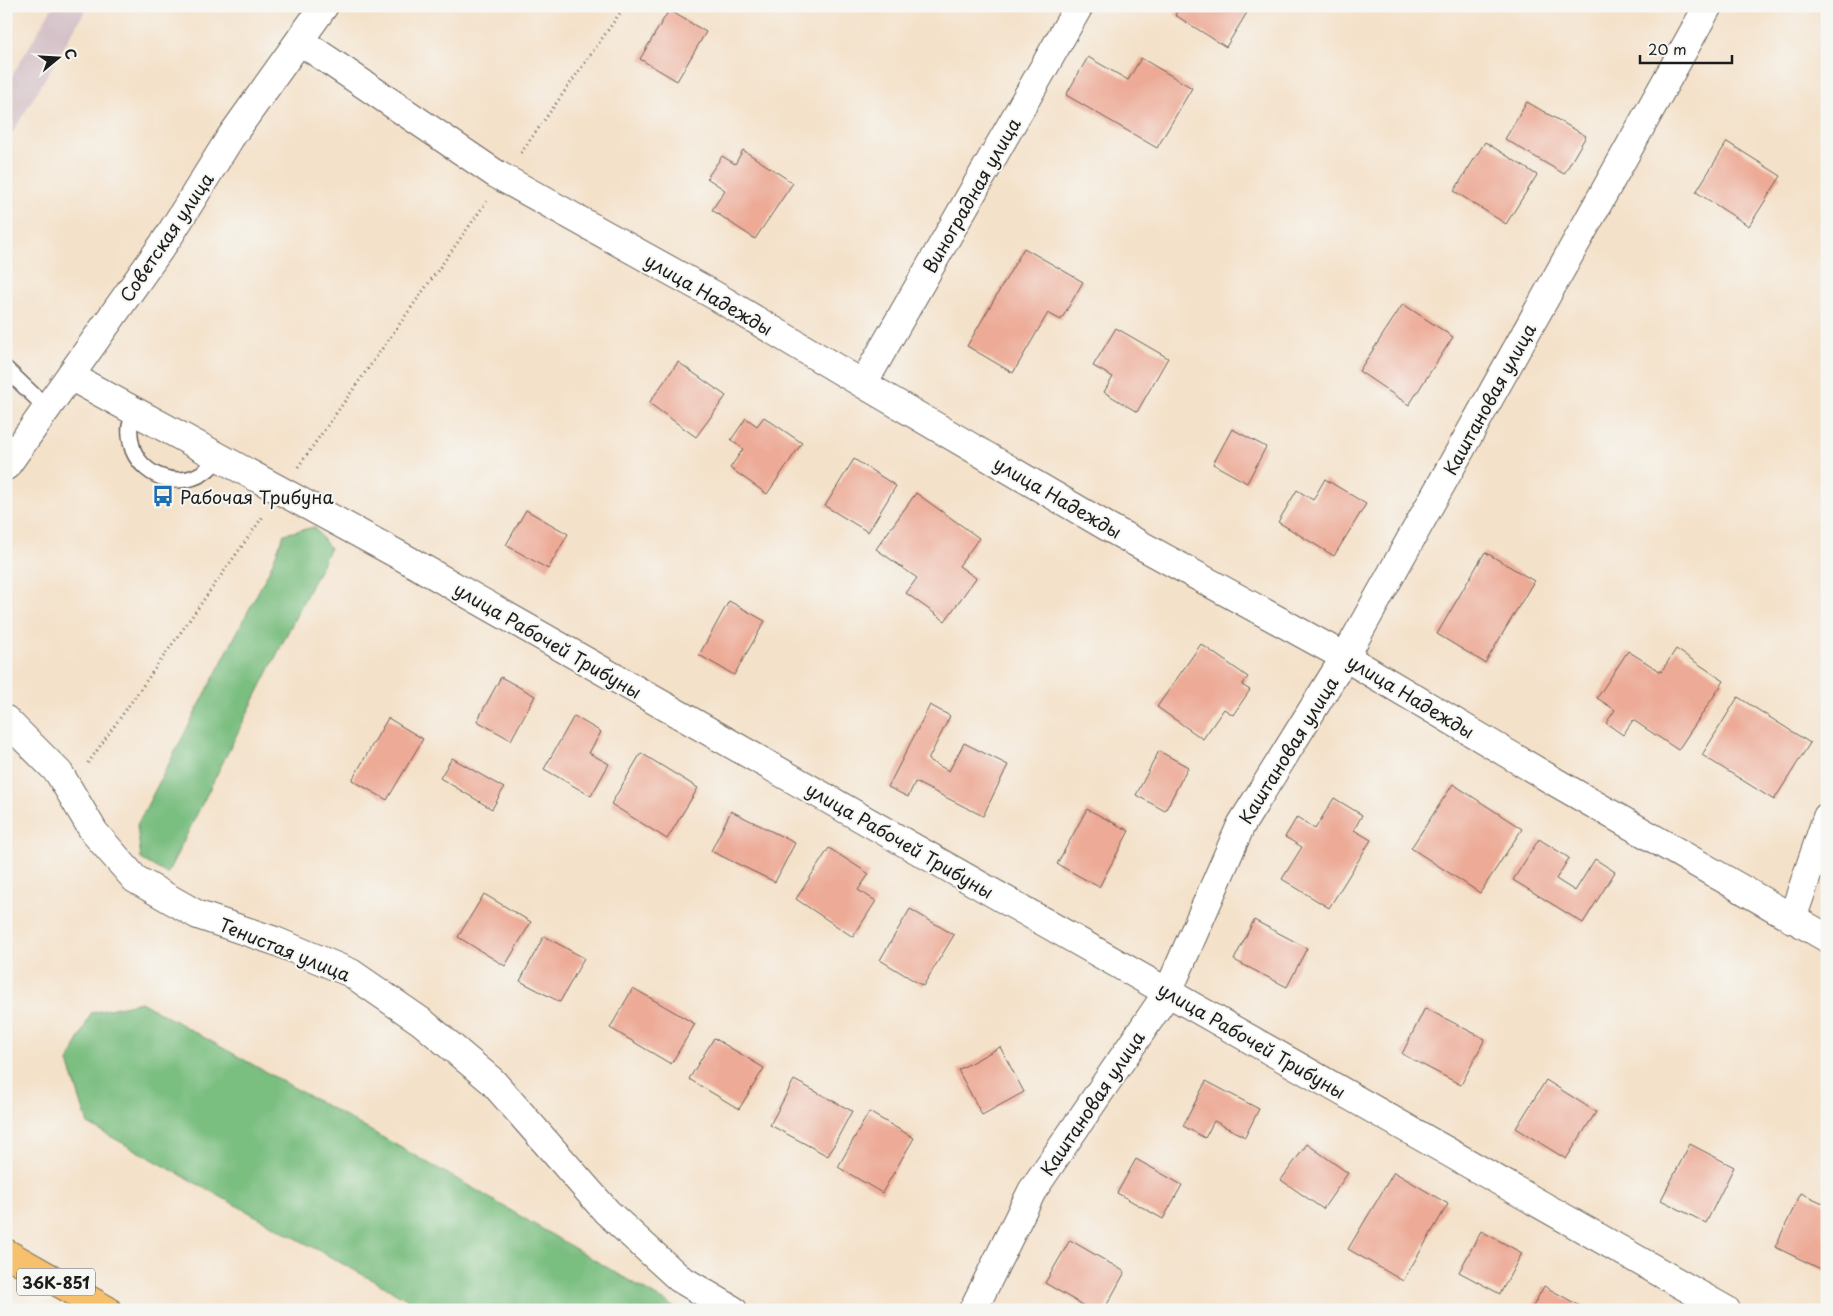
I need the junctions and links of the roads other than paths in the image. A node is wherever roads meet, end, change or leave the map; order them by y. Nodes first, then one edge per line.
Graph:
1 (324, 6) edge
2 (1079, 6) edge
3 (1708, 6) edge
4 (300, 41) junction
5 (6, 369) edge
6 (70, 376) junction
7 (863, 384) junction
8 (47, 408) junction
9 (135, 412) junction
10 (218, 457) junction
11 (6, 466) edge
12 (1345, 657) junction
13 (6, 720) edge
14 (1827, 817) edge
15 (1792, 919) junction
16 (1827, 938) edge
17 (1168, 992) junction
18 (6, 1253) edge
19 (107, 1310) edge
20 (733, 1310) edge
21 (973, 1310) edge
22 (1726, 1310) edge

1 - 4 street, Советская улица
2 - 7 street, Виноградная улица
3 - 12 street, Каштановая улица
4 - 6 street, Советская улица
4 - 7 street, улица Надежды
5 - 8 lane
6 - 8 street, Советская улица
6 - 9 street, улица Рабочей Трибуны
7 - 12 street, улица Надежды
8 - 11 street, Советская улица
9 - 10 street, улица Рабочей Трибуны
9 - 10 lane
10 - 17 street, улица Рабочей Трибуны
12 - 15 street, улица Надежды
12 - 17 street, Каштановая улица
13 - 20 street, Тенистая улица
14 - 15 street
15 - 16 street, улица Надежды
17 - 21 street, Каштановая улица
17 - 22 street, улица Рабочей Трибуны
18 - 19 main road, 36К-851

